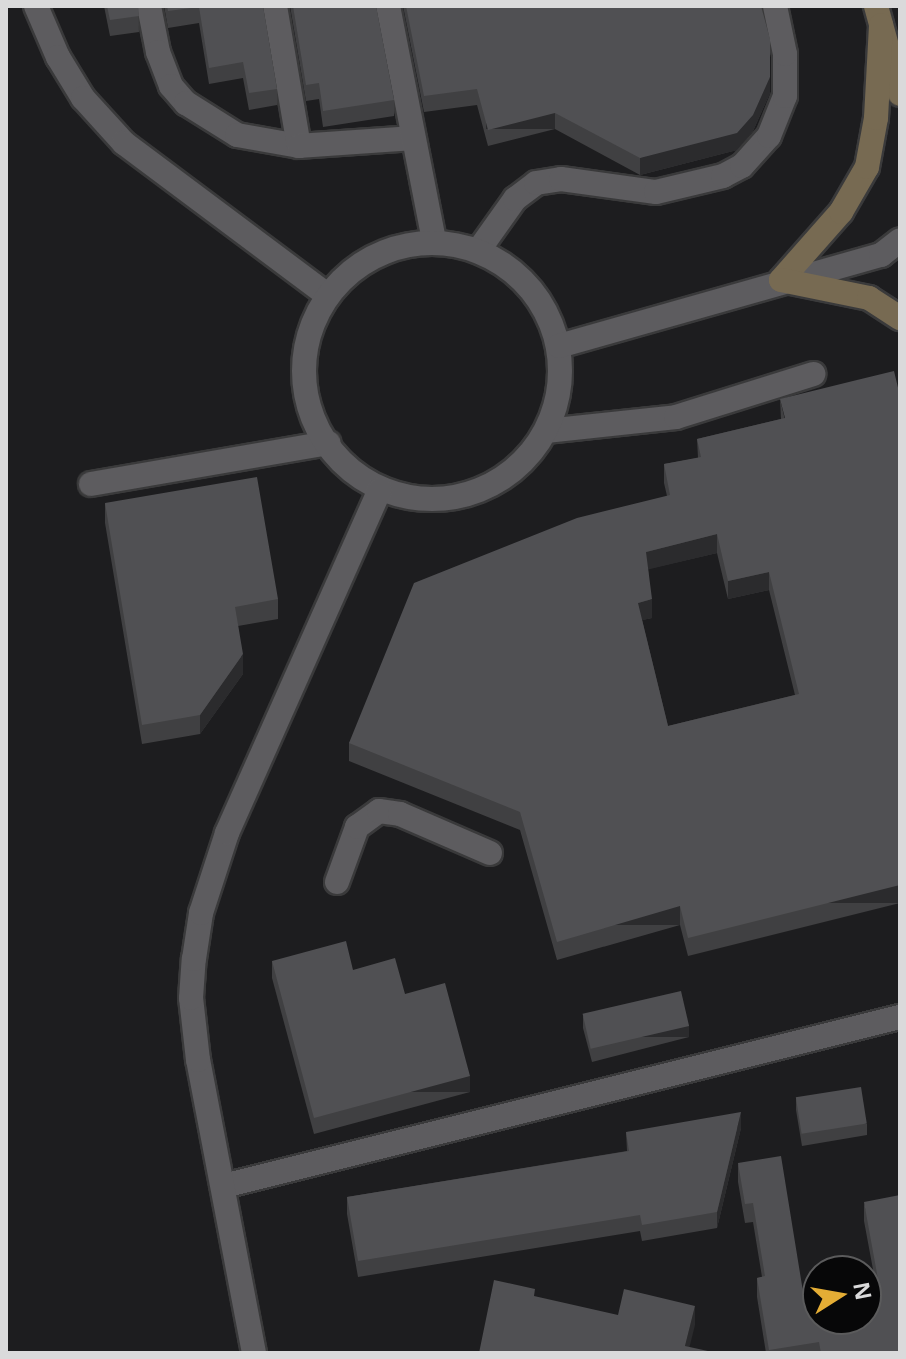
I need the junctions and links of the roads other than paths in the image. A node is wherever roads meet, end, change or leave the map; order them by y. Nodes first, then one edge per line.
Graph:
1 (36, 6) edge
2 (149, 6) edge
3 (275, 6) edge
4 (388, 6) edge
5 (775, 6) edge
6 (878, 16) edge
7 (900, 94) edge
8 (413, 138) junction
9 (299, 146) junction
10 (434, 241) junction
11 (478, 251) junction
12 (894, 251) edge
13 (781, 280) junction
14 (327, 295) junction
15 (900, 318) edge
16 (559, 346) junction
17 (813, 374) dead end
18 (546, 431) junction
19 (328, 443) junction
20 (91, 484) dead end
21 (380, 489) junction
22 (490, 853) dead end
23 (337, 882) dead end
24 (900, 1017) edge
25 (224, 1186) junction
26 (254, 1353) edge

1 - 14 street
2 - 9 street
3 - 9 street
4 - 8 street
5 - 11 street
6 - 7 main road
6 - 13 main road
8 - 9 street
8 - 10 street
10 - 11 street
10 - 14 street
11 - 16 street
12 - 13 street
13 - 15 main road
13 - 16 street
14 - 19 street
16 - 18 street
17 - 18 street
18 - 21 street
19 - 20 street
19 - 21 street
21 - 25 street
22 - 23 street
24 - 25 street
25 - 26 street

